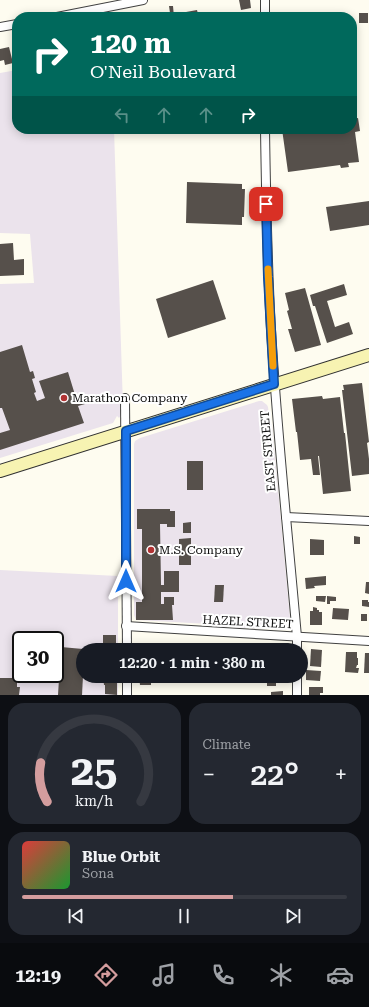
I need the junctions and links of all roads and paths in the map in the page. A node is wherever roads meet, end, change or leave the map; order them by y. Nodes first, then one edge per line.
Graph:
1 (143, 0) edge
2 (265, 0) edge
3 (82, 12) edge
4 (265, 12) edge
5 (12, 25) edge
6 (0, 27) edge
7 (266, 134) edge
8 (369, 355) edge
9 (274, 384) junction
10 (125, 398) dead end
11 (126, 431) junction
12 (0, 471) edge
13 (286, 517) junction
14 (369, 522) edge
15 (126, 626) junction
16 (297, 637) junction
17 (369, 641) edge
18 (127, 643) edge
19 (297, 643) edge
20 (127, 683) edge
21 (297, 683) edge
22 (127, 695) edge
23 (297, 695) edge

1 - 3 street
2 - 4 street
5 - 6 street
7 - 9 street, EAST STREET
8 - 9 main road
9 - 11 main road
9 - 13 street, EAST STREET
10 - 11 street
11 - 12 main road
11 - 15 street
13 - 14 street
13 - 16 street, EAST STREET
15 - 16 street, HAZEL STREET
15 - 18 street
16 - 17 street, HAZEL STREET
16 - 19 street, EAST STREET
20 - 22 street
21 - 23 street

